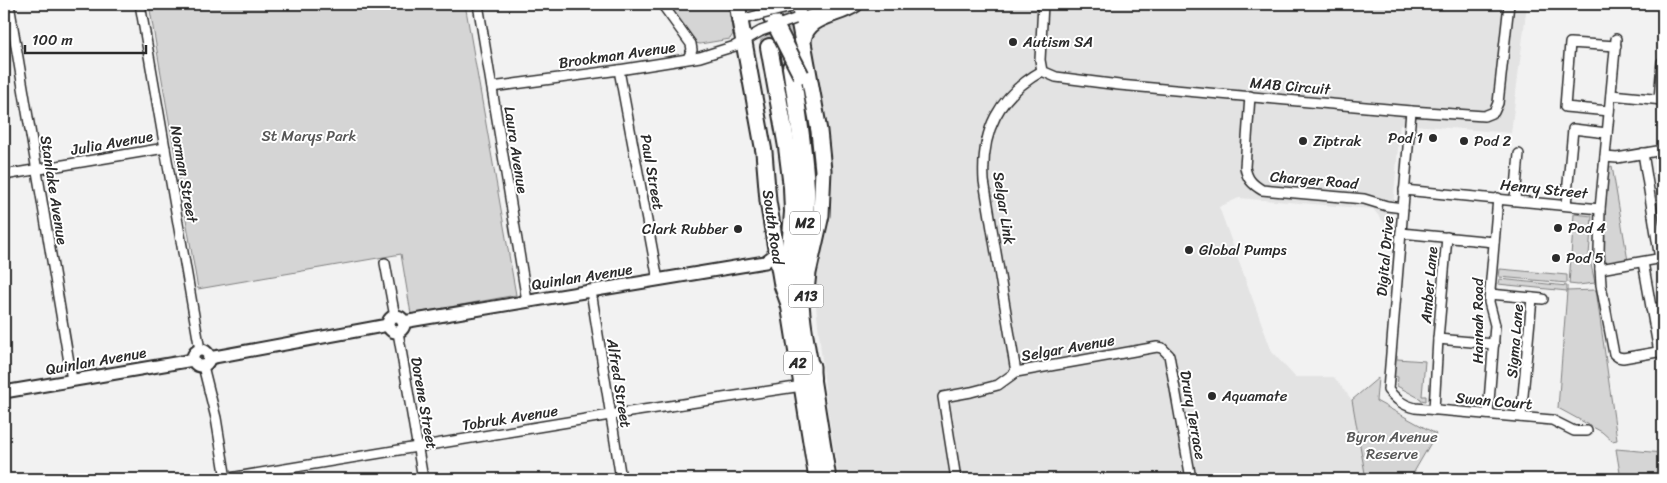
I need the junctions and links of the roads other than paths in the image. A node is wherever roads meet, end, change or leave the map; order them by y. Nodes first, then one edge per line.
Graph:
1 (9, 4) edge
2 (140, 4) edge
3 (478, 4) edge
4 (662, 4) edge
5 (736, 4) edge
6 (850, 4) edge
7 (855, 4) edge
8 (1043, 4) edge
9 (1509, 4) edge
10 (797, 10) edge
11 (767, 14) edge
12 (740, 20) junction
13 (744, 40) junction
14 (803, 40) junction
15 (769, 46) tunnel mouth
16 (688, 58) junction
17 (1662, 62) edge
18 (619, 70) junction
19 (796, 71) junction
20 (1042, 71) junction
21 (492, 87) junction
22 (1611, 95) junction
23 (1250, 96) junction
24 (1661, 100) edge
25 (1411, 111) junction
26 (1609, 111) junction
27 (817, 120) junction
28 (1607, 133) junction
29 (165, 148) junction
30 (1663, 150) edge
31 (1643, 153) junction
32 (1519, 154) dead end
33 (1605, 157) junction
34 (37, 170) junction
35 (4, 176) edge
36 (1404, 190) junction
37 (1498, 198) junction
38 (1515, 200) junction
39 (1566, 205) junction
40 (1403, 208) junction
41 (1600, 208) junction
42 (1401, 233) junction
43 (1447, 238) junction
44 (1494, 242) junction
45 (776, 250) junction
46 (1662, 259) edge
47 (385, 262) dead end
48 (765, 262) junction
49 (1643, 262) junction
50 (1600, 269) junction
51 (780, 272) junction
52 (658, 280) junction
53 (591, 291) junction
54 (1490, 294) junction
55 (1532, 298) junction
56 (1543, 298) dead end
57 (527, 301) junction
58 (789, 304) junction
59 (1663, 307) edge
60 (1651, 309) junction
61 (396, 324) junction
62 (1438, 339) junction
63 (1494, 344) junction
64 (200, 350) joint
65 (1661, 352) edge
66 (1169, 355) joint
67 (202, 361) junction
68 (1016, 372) junction
69 (72, 380) junction
70 (807, 382) junction
71 (4, 392) edge
72 (1397, 400) joint
73 (1434, 410) junction
74 (1488, 414) junction
75 (610, 415) junction
76 (1521, 417) junction
77 (1587, 431) dead end
78 (417, 447) junction
79 (225, 479) edge
80 (423, 479) edge
81 (621, 479) edge
82 (817, 479) edge
83 (828, 479) edge
84 (956, 479) edge
85 (1191, 479) edge

1 - 34 street, Stanlake Avenue
2 - 29 street, Norman Street
3 - 21 street, Laura Avenue
4 - 16 street
5 - 12 highway, South Road / A13
6 - 10 street
7 - 14 highway
8 - 20 street
9 - 25 street, MAB Circuit
10 - 11 street, bridge
10 - 11 street, bridge
10 - 14 highway, South Road / A13
11 - 12 street
11 - 13 street, Brookman Avenue, bridge
11 - 19 highway, bridge
12 - 13 highway, South Road / A13
13 - 16 street, Brookman Avenue
13 - 45 highway, South Road / A13
14 - 27 highway, South Road / A13
15 - 58 highway, M2
16 - 18 street, Brookman Avenue
17 - 24 street
18 - 21 street, Brookman Avenue
18 - 52 street, Paul Street
19 - 27 highway
19 - 70 highway, M2
20 - 23 street, MAB Circuit
20 - 68 street, Selgar Link
21 - 57 street, Laura Avenue
22 - 24 street
22 - 26 street, Henry Street
22 - 26 street, Henry Street
23 - 25 street, MAB Circuit
23 - 40 street, Charger Road
25 - 36 street, Digital Drive
26 - 28 street, Henry Street
27 - 70 highway, South Road / A13
28 - 33 street, Henry Street
28 - 39 street
29 - 34 street, Julia Avenue
29 - 64 street, Norman Street
30 - 31 street
31 - 33 street
31 - 46 street
32 - 38 street
33 - 41 street, Henry Street
34 - 35 street, Julia Avenue
34 - 69 street, Stanlake Avenue
36 - 37 street, Henry Street
36 - 40 street, Digital Drive
37 - 38 street, Henry Street
37 - 44 street, Hannah Road
38 - 39 street, Henry Street
39 - 41 street, Henry Street
40 - 42 street, Digital Drive
41 - 50 street
42 - 43 street
42 - 72 street, Digital Drive
43 - 44 street
43 - 62 street, Amber Lane
44 - 54 street, Hannah Road
45 - 48 street
45 - 51 highway, South Road / A13
46 - 49 street
47 - 61 street, Dorene Street
48 - 51 street
48 - 52 street, Quinlan Avenue
49 - 50 street
49 - 60 street
50 - 65 street
51 - 58 highway, South Road / A13
52 - 53 street, Quinlan Avenue
53 - 57 street, Quinlan Avenue
53 - 75 street, Alfred Street
54 - 55 street
54 - 63 street, Hannah Road
55 - 56 street
55 - 76 street, Sigma Lane
57 - 61 street, Quinlan Avenue
58 - 70 highway, South Road / A2
59 - 60 street
60 - 65 street
61 - 67 street, Quinlan Avenue
61 - 78 street, Dorene Street
62 - 63 street, Amber Lane
62 - 73 street
63 - 74 street, Hannah Road
64 - 67 street
66 - 68 street, Selgar Avenue
66 - 85 street, Drury Terrace
67 - 69 street, Quinlan Avenue
67 - 79 street
68 - 84 street, Selgar Avenue
69 - 71 street, Quinlan Avenue
70 - 75 street, Tobruk Avenue
70 - 82 highway, South Road / A2
70 - 83 highway, South Road / A2
72 - 73 street, Swan Court
73 - 74 street, Swan Court
74 - 76 street, Swan Court
75 - 78 street, Tobruk Avenue
75 - 81 street, Alfred Street
76 - 77 street, Swan Court
78 - 79 street, Tobruk Avenue
78 - 80 street, Dorene Street

